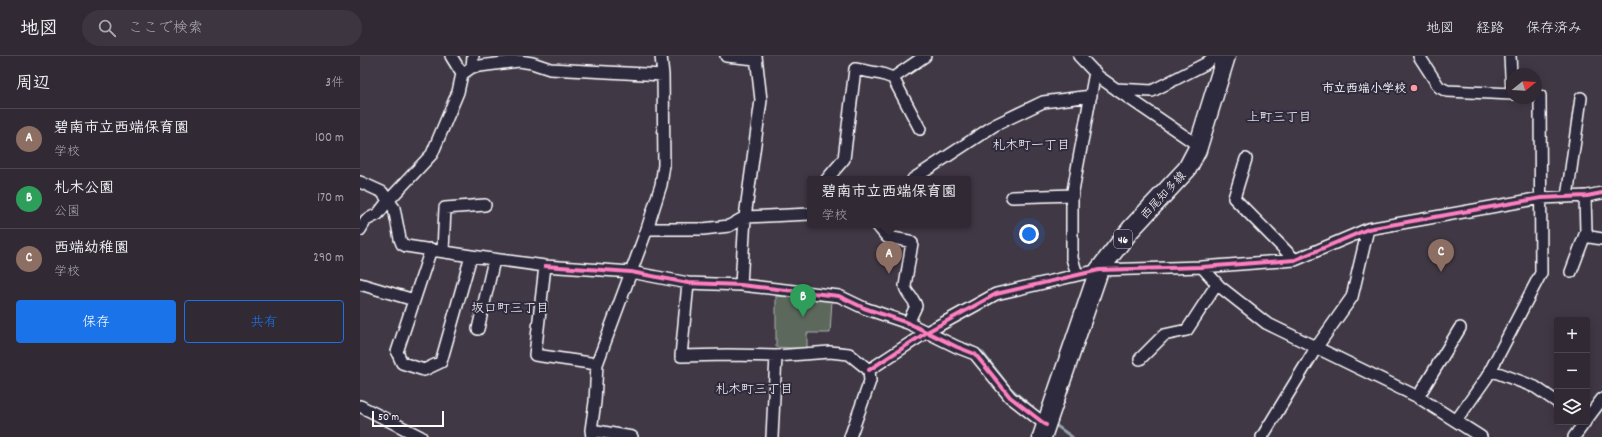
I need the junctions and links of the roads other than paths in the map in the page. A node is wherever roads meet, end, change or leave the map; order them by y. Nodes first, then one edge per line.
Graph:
1 (451, 56) edge
2 (661, 56) edge
3 (726, 56) edge
4 (925, 56) edge
5 (1079, 56) edge
6 (1215, 56) edge
7 (1226, 56) edge
8 (1419, 56) edge
9 (1510, 56) edge
10 (756, 57) edge
11 (473, 61) edge
12 (1511, 68) edge
13 (1095, 72) junction
14 (462, 74) junction
15 (663, 75) junction
16 (893, 78) junction
17 (1116, 89) junction
18 (1506, 94) edge
19 (1091, 96) junction
20 (1581, 98) dead end
21 (1540, 104) edge
22 (920, 129) dead end
23 (1198, 146) junction
24 (1246, 158) dead end
25 (830, 176) edge
26 (918, 176) edge
27 (360, 182) edge
28 (1602, 193) edge
29 (1073, 195) junction
30 (1585, 196) junction
31 (1012, 197) dead end
32 (1567, 197) junction
33 (1541, 198) junction
34 (388, 201) junction
35 (485, 205) dead end
36 (807, 214) edge
37 (745, 217) junction
38 (880, 228) edge
39 (647, 229) junction
40 (1368, 229) junction
41 (360, 230) edge
42 (1586, 232) junction
43 (1602, 239) edge
44 (431, 249) junction
45 (443, 252) junction
46 (471, 256) junction
47 (494, 260) junction
48 (1295, 260) junction
49 (545, 266) junction
50 (1202, 267) junction
51 (1099, 270) junction
52 (631, 272) junction
53 (1571, 272) dead end
54 (1077, 275) junction
55 (688, 283) junction
56 (360, 284) edge
57 (1217, 284) junction
58 (741, 285) junction
59 (414, 300) junction
60 (908, 323) junction
61 (1460, 328) dead end
62 (478, 329) dead end
63 (927, 332) junction
64 (1316, 348) junction
65 (776, 356) junction
66 (1140, 359) dead end
67 (597, 364) junction
68 (869, 370) junction
69 (1490, 370) junction
70 (1418, 397) junction
71 (1602, 399) edge
72 (1554, 400) edge
73 (360, 406) edge
74 (1590, 415) edge
75 (1456, 421) junction
76 (1583, 425) edge
77 (1044, 431) edge
78 (591, 433) edge
79 (1477, 436) edge
80 (420, 437) edge
81 (632, 437) edge
82 (772, 437) edge
83 (850, 437) edge
84 (1262, 437) edge
85 (1574, 437) edge

1 - 14 street
2 - 15 street
3 - 10 street
4 - 16 street
5 - 13 street
6 - 17 street
7 - 23 main road, 西尾知多線 / 46
8 - 18 street
9 - 12 street
10 - 37 street
11 - 14 street
11 - 15 street
13 - 17 street
13 - 19 street
14 - 34 street
15 - 39 street
16 - 22 street
16 - 25 street
17 - 23 street
19 - 26 street
19 - 29 street
20 - 32 street
21 - 33 street
23 - 51 main road, 西尾知多線 / 46
24 - 48 street
27 - 34 street
28 - 30 street
29 - 31 street
29 - 54 street
30 - 32 street
30 - 42 street
32 - 33 street
33 - 40 street
33 - 69 street
34 - 41 street
34 - 44 street
35 - 45 street
36 - 37 street
37 - 39 street
37 - 58 street
38 - 60 street
39 - 52 street
40 - 48 street
40 - 64 street
42 - 43 street
42 - 53 street
44 - 45 street
44 - 59 street
45 - 46 street
46 - 47 street
46 - 59 street
47 - 49 street
47 - 62 street
48 - 50 street
49 - 52 street
49 - 67 street
50 - 51 street
50 - 57 street
51 - 54 street
51 - 77 main road, 西尾知多線 / 46
52 - 55 street
52 - 67 street
54 - 63 street
55 - 58 street
55 - 65 street
56 - 59 street
57 - 64 street
57 - 66 street
58 - 60 street
60 - 63 street
61 - 70 street
63 - 68 street
63 - 77 street
64 - 70 street
64 - 84 street
65 - 68 street
65 - 82 street
67 - 78 street
68 - 83 street
69 - 72 street
69 - 75 street
70 - 75 street
71 - 74 street
73 - 80 street
75 - 79 street
76 - 85 street
78 - 81 street

